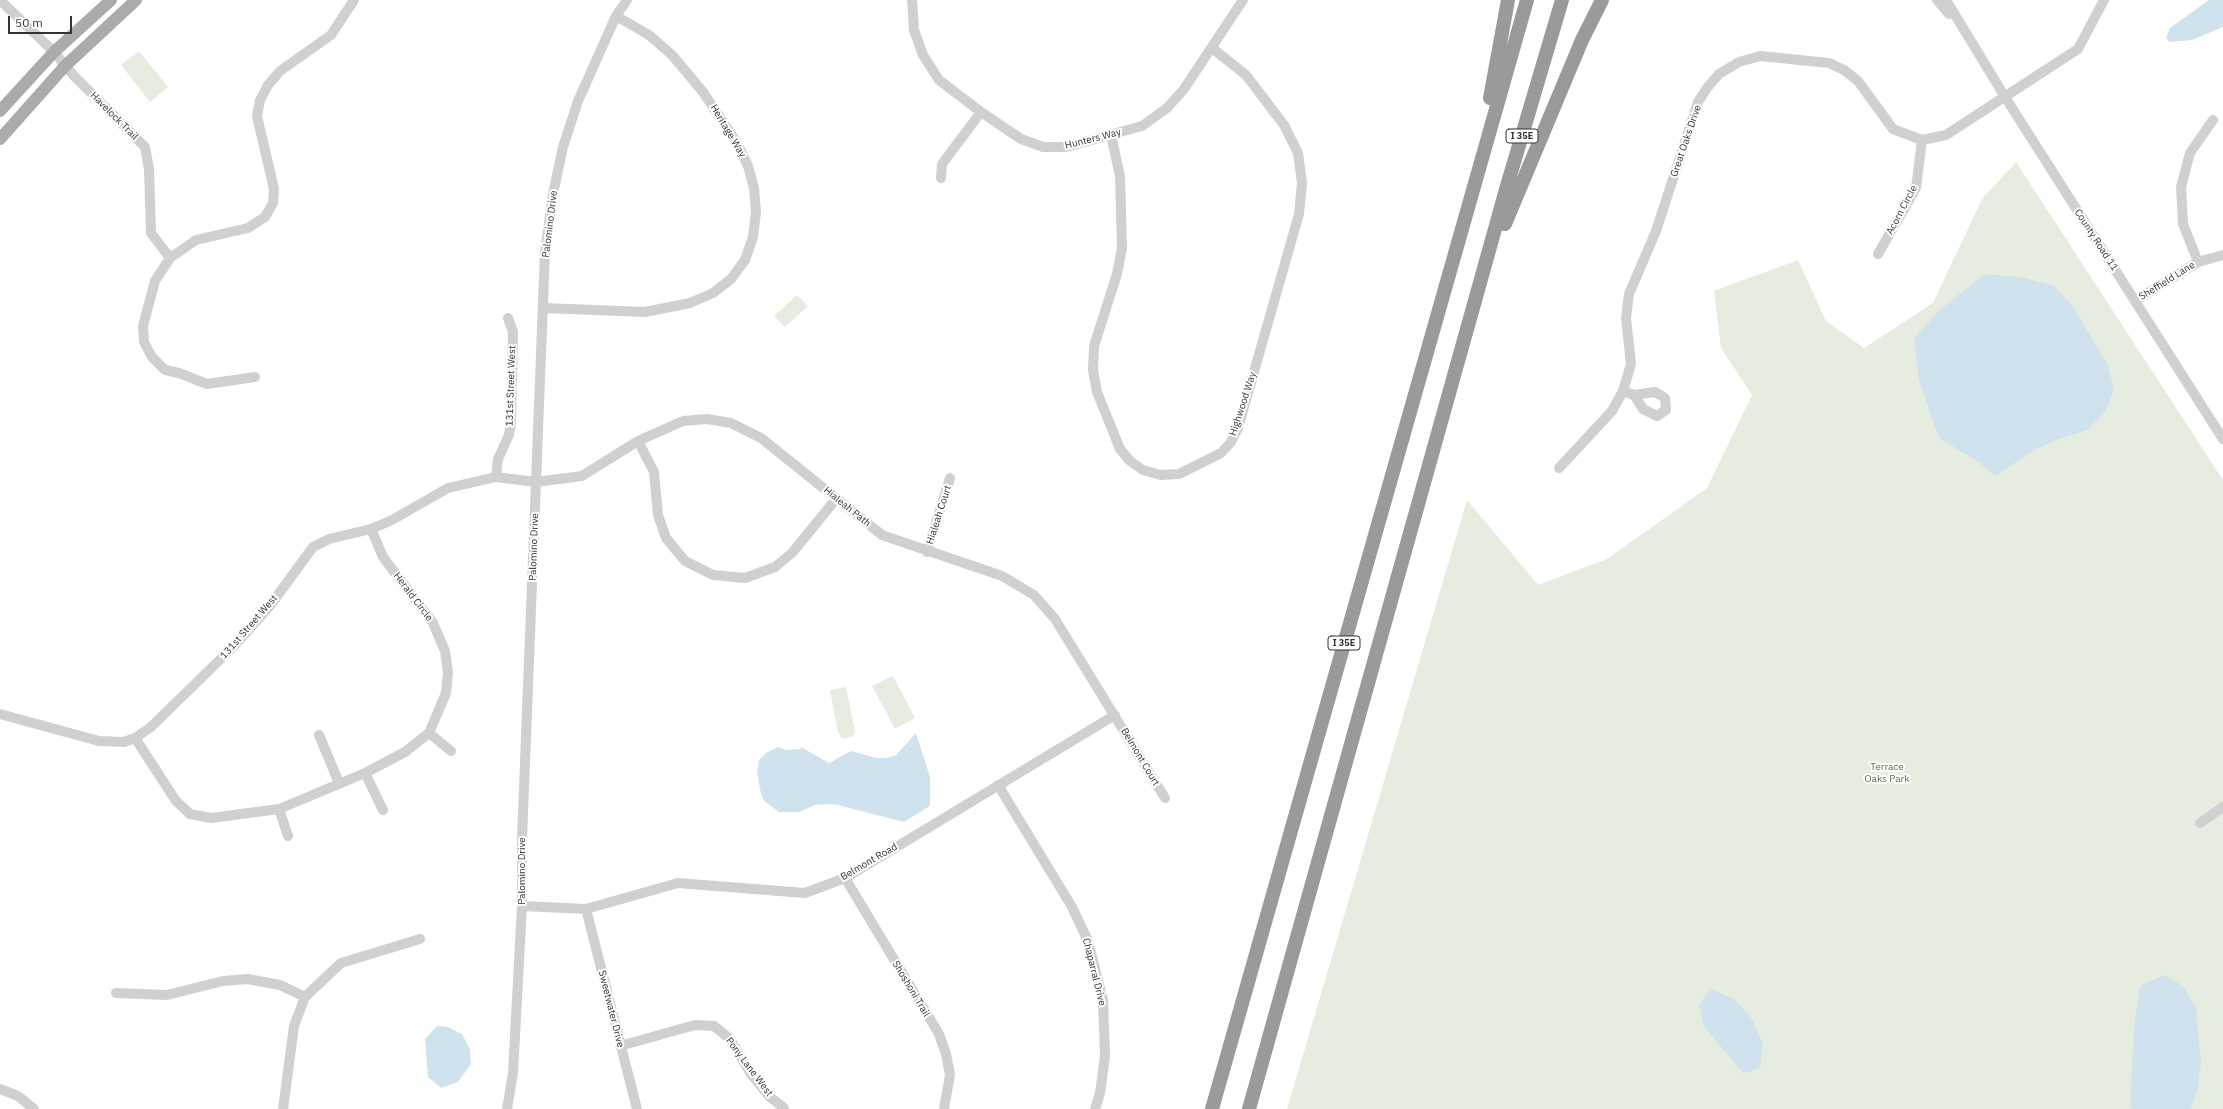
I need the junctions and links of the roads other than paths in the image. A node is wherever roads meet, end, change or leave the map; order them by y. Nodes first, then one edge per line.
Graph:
1 (0, 0) edge
2 (111, 0) edge
3 (136, 0) edge
4 (354, 0) edge
5 (627, 0) edge
6 (912, 0) edge
7 (1243, 0) edge
8 (1508, 0) edge
9 (1527, 0) edge
10 (1562, 0) edge
11 (1602, 0) edge
12 (1937, 0) edge
13 (1946, 0) edge
14 (2104, 0) edge
15 (616, 16) junction
16 (1971, 40) junction
17 (1212, 48) junction
18 (54, 52) junction
19 (65, 66) junction
20 (2005, 97) junction
21 (0, 111) edge
22 (981, 112) junction
23 (2214, 120) dead end
24 (1111, 136) junction
25 (0, 139) edge
26 (1922, 140) junction
27 (1476, 176) junction
28 (941, 178) dead end
29 (1878, 254) dead end
30 (2223, 255) edge
31 (170, 258) junction
32 (2198, 262) junction
33 (1484, 272) junction
34 (2135, 301) junction
35 (544, 308) junction
36 (508, 318) dead end
37 (255, 377) dead end
38 (1623, 391) junction
39 (1634, 395) dead end
40 (2223, 439) edge
41 (638, 441) junction
42 (1559, 468) dead end
43 (496, 477) junction
44 (950, 478) dead end
45 (536, 482) junction
46 (836, 499) junction
47 (371, 529) junction
48 (927, 552) junction
49 (0, 714) edge
50 (1115, 715) junction
51 (429, 733) junction
52 (319, 735) dead end
53 (135, 738) junction
54 (451, 751) dead end
55 (365, 773) junction
56 (339, 783) junction
57 (998, 785) junction
58 (1165, 798) dead end
59 (2223, 807) edge
60 (279, 809) junction
61 (384, 810) dead end
62 (2200, 823) dead end
63 (288, 836) dead end
64 (845, 878) junction
65 (522, 906) junction
66 (586, 909) junction
67 (420, 939) dead end
68 (116, 993) dead end
69 (305, 997) junction
70 (620, 1046) junction
71 (0, 1089) edge
72 (784, 1108) dead end
73 (34, 1109) edge
74 (283, 1109) edge
75 (507, 1109) edge
76 (638, 1109) edge
77 (944, 1109) edge
78 (1095, 1109) edge
79 (1212, 1109) edge
80 (1249, 1109) edge

1 - 18 street, Havelock Trail
2 - 18 main road
3 - 19 main road
4 - 31 street
5 - 15 street, Palomino Drive
6 - 22 street, Hunters Way
7 - 17 street, Hunters Way
8 - 27 highway
9 - 27 highway, I 35E
10 - 33 highway, I 35E
11 - 33 highway
12 - 16 street
13 - 16 street
14 - 20 street
15 - 35 street, Palomino Drive
15 - 35 street, Heritage Way
16 - 20 street, County Road 11
17 - 24 street, Hunters Way
17 - 24 street, Highwood Way
18 - 19 street, Havelock Trail
18 - 21 main road
19 - 25 main road
19 - 31 street, Havelock Trail
20 - 26 street
20 - 34 street, County Road 11
22 - 24 street, Hunters Way
22 - 28 street
23 - 32 street
26 - 29 street, Acorn Circle
26 - 38 street, Great Oaks Drive
27 - 79 highway, I 35E
30 - 32 street, Sheffield Lane
31 - 37 street
32 - 34 street, Sheffield Lane
33 - 80 highway, I 35E
34 - 40 street, County Road 11
35 - 45 street, Palomino Drive
36 - 43 street, 131st Street West
38 - 39 street
38 - 42 street, Great Oaks Drive
41 - 45 street, Hialeah Path
41 - 46 street, Hialeah Path
41 - 46 street
43 - 45 street, 131st Street West
43 - 47 street, 131st Street West
44 - 48 street, Hialeah Court
45 - 65 street, Palomino Drive
46 - 48 street, Hialeah Path
47 - 51 street, Herald Circle
47 - 53 street, 131st Street West
48 - 50 street, Hialeah Path
49 - 53 street, 131st Street West
50 - 57 street, Belmont Road
50 - 58 street, Belmont Court
51 - 54 street
51 - 55 street, Herald Circle
52 - 56 street
53 - 60 street, Herald Circle
55 - 56 street, Herald Circle
55 - 61 street
56 - 60 street, Herald Circle
57 - 64 street, Belmont Road
57 - 78 street, Chaparral Drive
59 - 62 street
60 - 63 street
64 - 66 street, Belmont Road
64 - 77 street, Shoshoni Trail
65 - 66 street, Belmont Road
65 - 75 street, Palomino Drive
66 - 70 street, Sweetwater Drive
67 - 69 street
68 - 69 street
69 - 74 street
70 - 72 street, Pony Lane West
70 - 76 street, Sweetwater Drive
71 - 73 street

